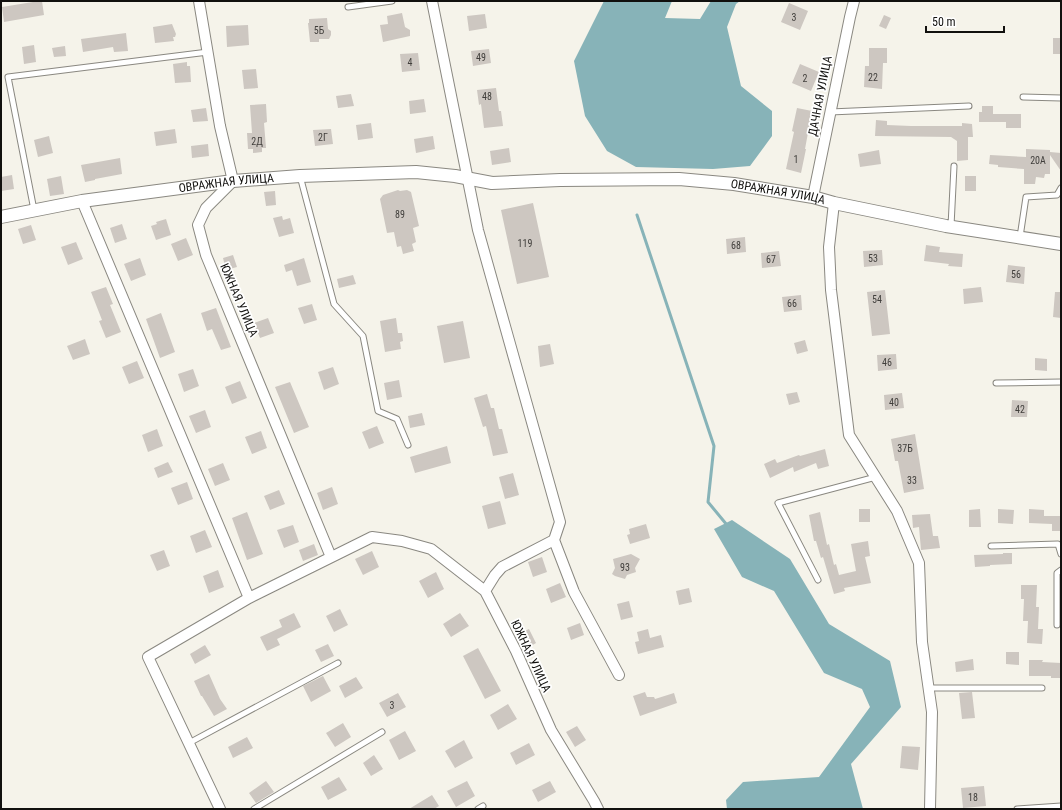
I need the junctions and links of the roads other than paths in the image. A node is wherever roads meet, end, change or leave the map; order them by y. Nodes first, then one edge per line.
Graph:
1 (199, 1) edge
2 (392, 1) edge
3 (432, 1) edge
4 (854, 1) edge
5 (348, 7) dead end
6 (208, 52) junction
7 (1023, 97) dead end
8 (1061, 98) edge
9 (969, 106) dead end
10 (830, 112) junction
11 (954, 166) dead end
12 (300, 176) junction
13 (468, 178) junction
14 (233, 181) junction
15 (1061, 188) edge
16 (813, 197) junction
17 (82, 201) junction
18 (834, 203) junction
19 (34, 210) junction
20 (1, 217) edge
21 (951, 227) junction
22 (1020, 237) junction
23 (1061, 244) edge
24 (1061, 382) edge
25 (996, 383) dead end
26 (408, 445) dead end
27 (876, 477) junction
28 (554, 540) junction
29 (1060, 544) edge
30 (991, 546) dead end
31 (1061, 554) edge
32 (332, 557) junction
33 (1061, 570) edge
34 (818, 580) dead end
35 (485, 591) junction
36 (249, 598) junction
37 (1057, 625) dead end
38 (338, 663) dead end
39 (619, 676) dead end
40 (928, 688) junction
41 (1042, 688) dead end
42 (382, 732) dead end
43 (189, 743) junction
44 (1061, 806) edge
45 (220, 809) edge
46 (254, 809) edge
47 (598, 809) edge
48 (930, 809) edge
49 (1017, 809) edge

1 - 6 street
2 - 5 lane
3 - 13 street
4 - 10 street, ДАЧНАЯ УЛИЦА
6 - 14 street
6 - 19 lane
7 - 8 lane
9 - 10 lane
10 - 16 street, ДАЧНАЯ УЛИЦА
11 - 21 lane
12 - 13 street, ОВРАЖНАЯ УЛИЦА
12 - 14 street, ОВРАЖНАЯ УЛИЦА
12 - 26 lane
13 - 16 street, ОВРАЖНАЯ УЛИЦА
13 - 28 street
14 - 17 street, ОВРАЖНАЯ УЛИЦА
14 - 32 street, ЮЖНАЯ УЛИЦА
15 - 22 lane
16 - 18 street, ОВРАЖНАЯ УЛИЦА
17 - 19 street, ОВРАЖНАЯ УЛИЦА
17 - 36 street
18 - 21 street, ОВРАЖНАЯ УЛИЦА
18 - 27 street
19 - 20 street, ОВРАЖНАЯ УЛИЦА
21 - 22 street, ОВРАЖНАЯ УЛИЦА
22 - 23 street, ОВРАЖНАЯ УЛИЦА
24 - 25 lane
27 - 34 lane
27 - 40 street
28 - 35 street
28 - 39 street
29 - 30 lane
29 - 31 lane
32 - 35 street
32 - 36 street
33 - 37 lane
35 - 47 street, ЮЖНАЯ УЛИЦА
36 - 43 street
38 - 43 lane
40 - 41 lane
40 - 48 street
42 - 46 lane
43 - 45 street
44 - 49 lane

